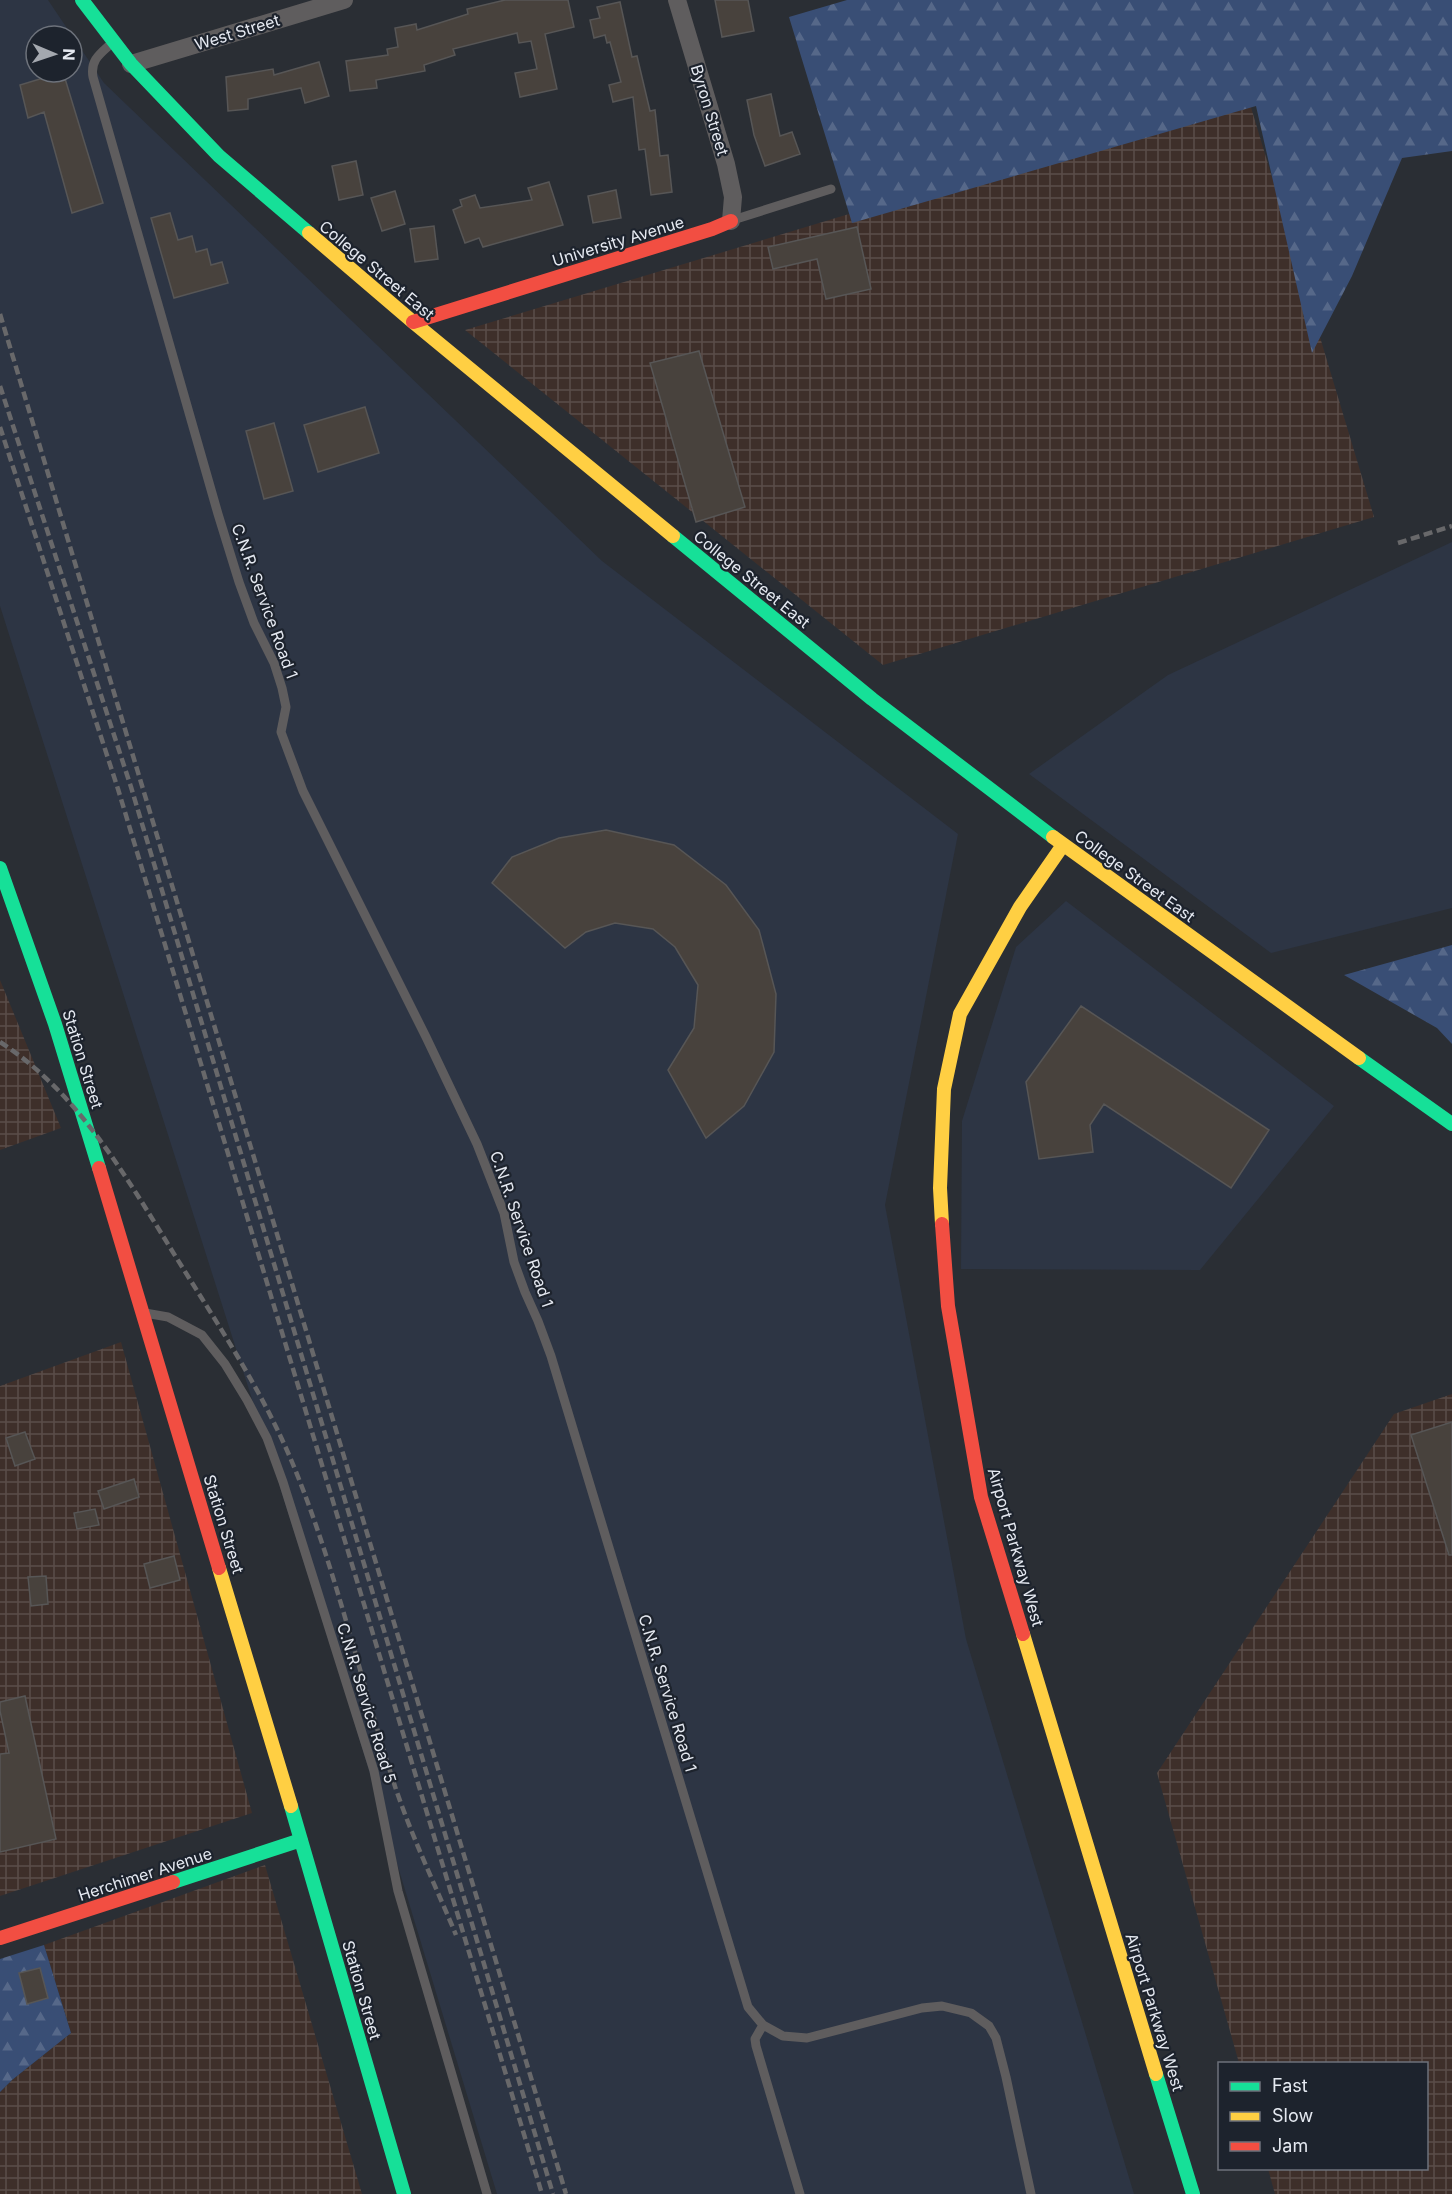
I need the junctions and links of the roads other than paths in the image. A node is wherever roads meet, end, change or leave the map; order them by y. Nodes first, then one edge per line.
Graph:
1 (82, 0) edge
2 (344, 0) edge
3 (677, 0) edge
4 (114, 41) junction
5 (131, 64) junction
6 (831, 189) dead end
7 (731, 221) junction
8 (413, 322) junction
9 (1063, 846) junction
10 (0, 868) edge
11 (1452, 1124) edge
12 (143, 1312) junction
13 (301, 1840) junction
14 (0, 1938) edge
15 (762, 2025) junction
16 (404, 2194) edge
17 (488, 2194) edge
18 (800, 2194) edge
19 (1031, 2194) edge
20 (1192, 2194) edge

1 - 4 main road, College Street East
2 - 5 street, West Street
3 - 7 street, Byron Street
4 - 5 main road, College Street East
4 - 15 lane, C.N.R. Service Road 1
5 - 8 main road, College Street East
6 - 7 lane, University Avenue
7 - 8 main road, University Avenue
8 - 9 main road, College Street East
9 - 11 main road, College Street East
9 - 20 main road, Airport Parkway West
10 - 12 main road, Station Street
12 - 13 main road, Station Street
12 - 17 lane, C.N.R. Service Road 5
13 - 14 main road, Herchimer Avenue
13 - 16 main road, Station Street
15 - 18 lane
15 - 19 lane

